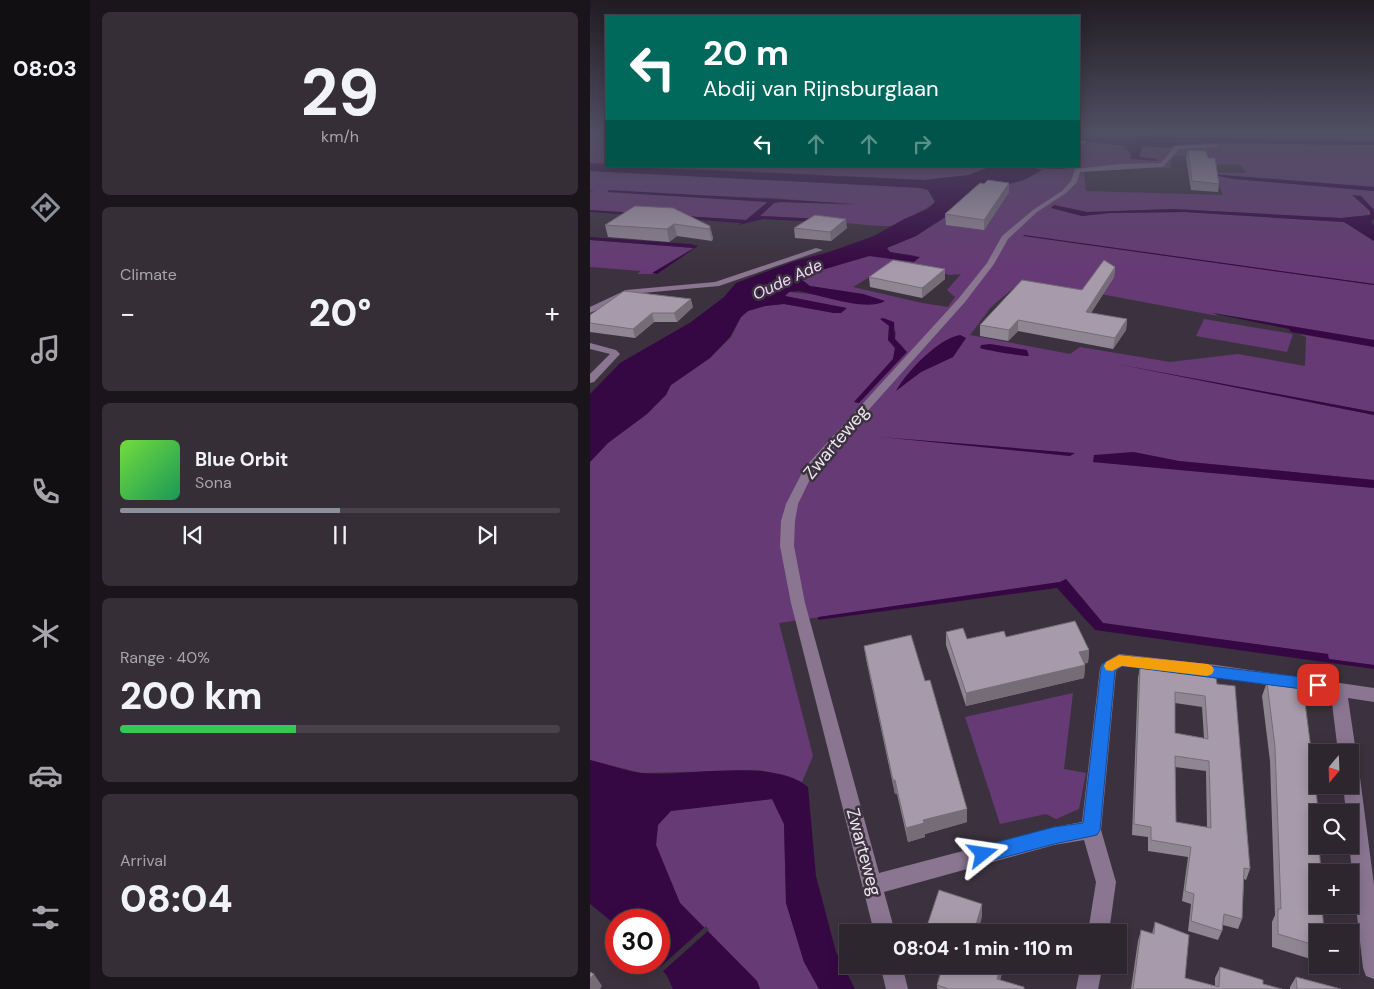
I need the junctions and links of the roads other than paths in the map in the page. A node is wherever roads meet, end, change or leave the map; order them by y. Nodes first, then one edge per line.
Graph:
1 (1075, 176) edge
2 (819, 250) dead end
3 (590, 310) edge
4 (590, 346) edge
5 (590, 380) edge
6 (1338, 690) junction
7 (1374, 695) edge
8 (1347, 744) edge
9 (1353, 794) edge
10 (1091, 830) junction
11 (873, 886) junction
12 (882, 924) edge
13 (1100, 924) edge
14 (1374, 968) edge
15 (893, 974) edge
16 (1090, 974) edge
17 (897, 989) edge
18 (1087, 989) edge

1 - 11 street, Zwarteweg
2 - 3 street
4 - 5 street
6 - 7 street
6 - 8 street
6 - 10 street
9 - 14 street
10 - 11 street
10 - 13 street
11 - 12 street, Zwarteweg
15 - 17 street
16 - 18 street

